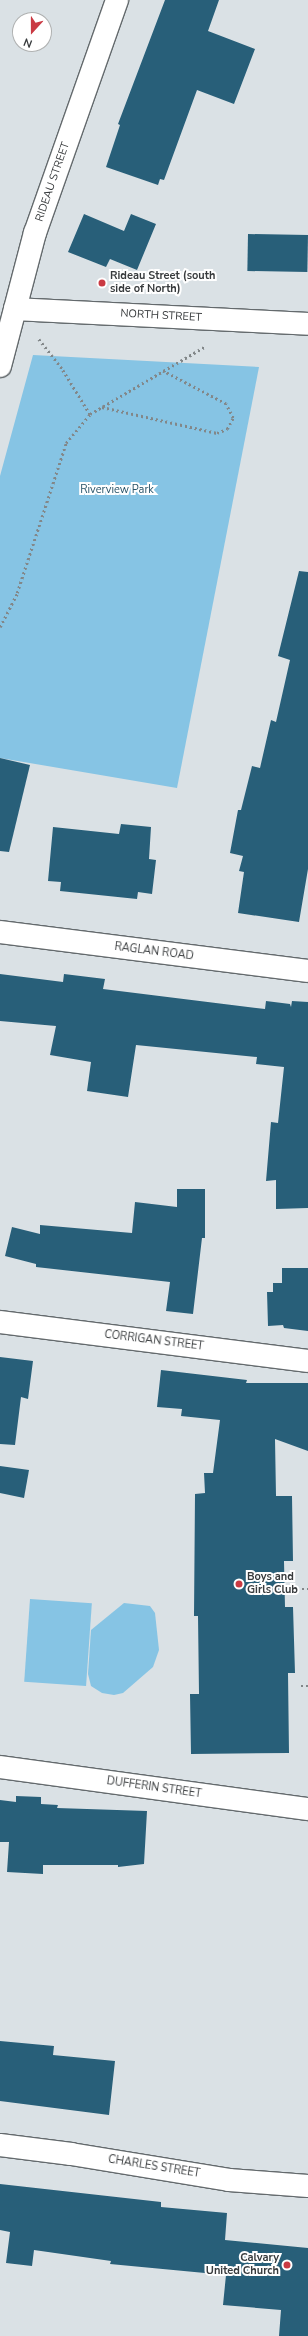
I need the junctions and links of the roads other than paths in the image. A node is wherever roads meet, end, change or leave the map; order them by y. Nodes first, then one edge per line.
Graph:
1 (117, 0) edge
2 (15, 309) junction
3 (308, 324) edge
4 (0, 366) edge
5 (0, 932) edge
6 (308, 971) edge
7 (0, 1322) edge
8 (308, 1361) edge
9 (0, 1767) edge
10 (308, 1809) edge
11 (0, 2145) edge
12 (308, 2186) edge

1 - 2 street, RIDEAU STREET
2 - 3 street, NORTH STREET
2 - 4 street, RIDEAU STREET
5 - 6 street, RAGLAN ROAD
7 - 8 street, CORRIGAN STREET
9 - 10 street, DUFFERIN STREET
11 - 12 street, CHARLES STREET

